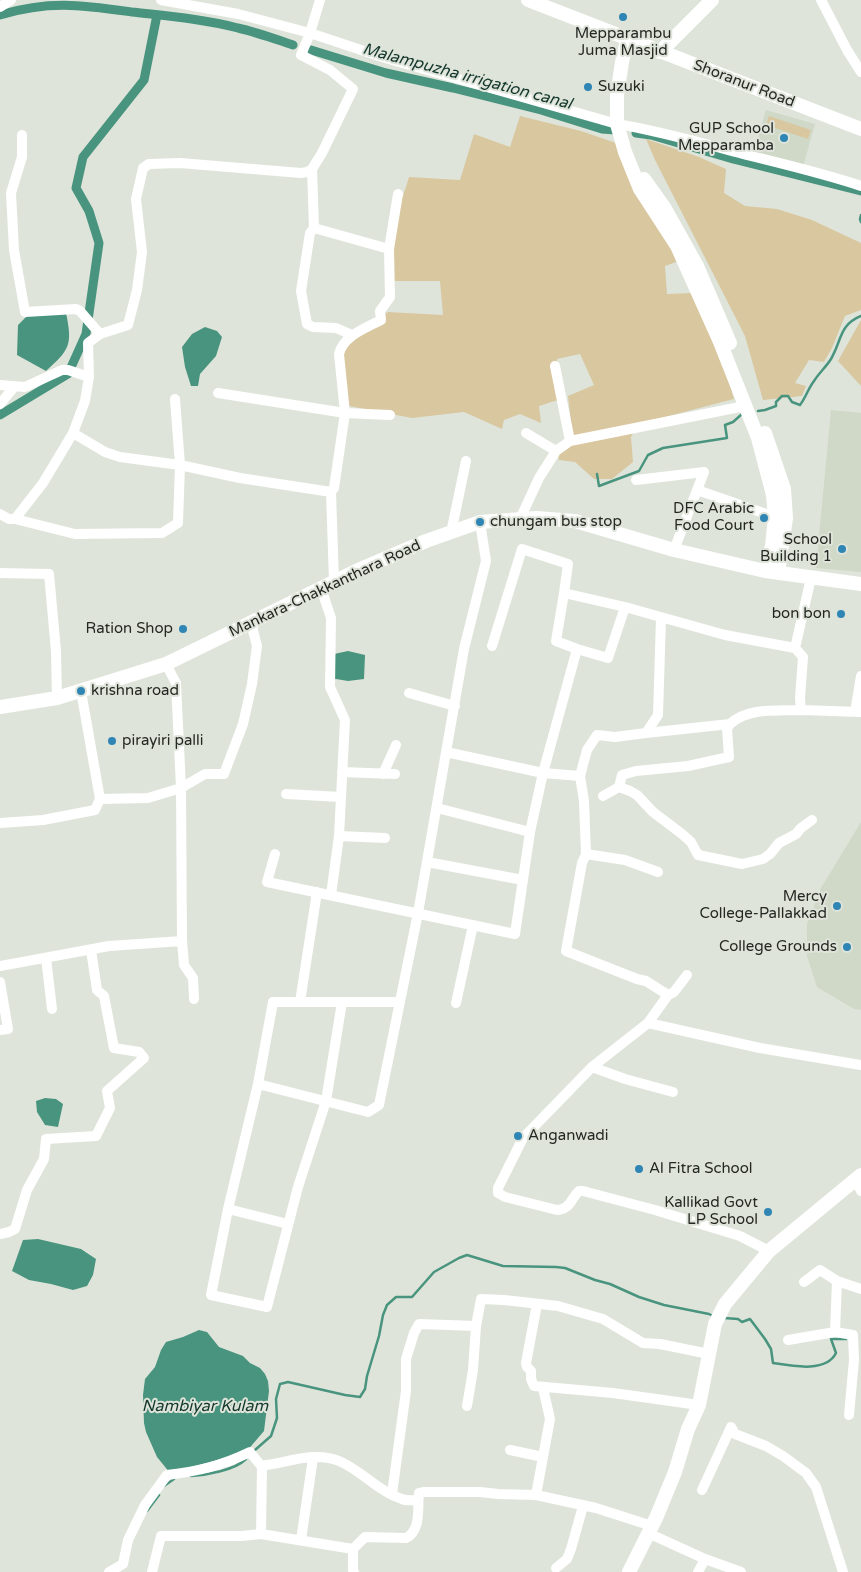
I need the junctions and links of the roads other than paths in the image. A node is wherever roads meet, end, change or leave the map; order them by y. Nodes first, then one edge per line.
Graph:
1 (11, 0) edge
2 (161, 0) edge
3 (320, 0) edge
4 (528, 0) edge
5 (712, 0) edge
6 (821, 0) edge
7 (216, 5) edge
8 (0, 7) edge
9 (310, 33) junction
10 (631, 41) junction
11 (660, 52) junction
12 (861, 72) edge
13 (621, 125) junction
14 (861, 129) edge
15 (22, 135) dead end
16 (312, 169) junction
17 (861, 186) edge
18 (398, 194) dead end
19 (314, 228) junction
20 (389, 249) junction
21 (100, 334) junction
22 (352, 335) junction
23 (555, 366) dead end
24 (89, 378) junction
25 (0, 385) edge
26 (14, 387) junction
27 (218, 393) dead end
28 (175, 399) dead end
29 (0, 404) edge
30 (745, 406) junction
31 (345, 413) junction
32 (390, 415) dead end
33 (73, 432) junction
34 (526, 432) dead end
35 (570, 441) junction
36 (556, 451) junction
37 (466, 461) dead end
38 (180, 465) junction
39 (636, 480) dead end
40 (697, 490) junction
41 (331, 492) junction
42 (0, 514) edge
43 (776, 517) junction
44 (14, 519) junction
45 (520, 519) junction
46 (480, 522) junction
47 (451, 532) junction
48 (674, 550) junction
49 (771, 572) junction
50 (0, 573) edge
51 (811, 578) junction
52 (334, 582) junction
53 (861, 584) edge
54 (321, 588) junction
55 (564, 594) junction
56 (625, 607) junction
57 (662, 618) junction
58 (251, 623) junction
59 (492, 646) dead end
60 (795, 648) junction
61 (577, 650) junction
62 (166, 664) junction
63 (861, 676) edge
64 (82, 691) junction
65 (409, 693) dead end
66 (58, 698) junction
67 (455, 706) junction
68 (0, 707) edge
69 (801, 710) junction
70 (858, 712) edge
71 (730, 724) junction
72 (646, 733) junction
73 (396, 745) dead end
74 (446, 752) junction
75 (342, 772) junction
76 (543, 773) junction
77 (383, 774) junction
78 (395, 774) dead end
79 (580, 776) junction
80 (619, 787) junction
81 (181, 788) junction
82 (286, 794) dead end
83 (603, 796) dead end
84 (341, 797) junction
85 (100, 799) junction
86 (437, 808) junction
87 (812, 820) dead end
88 (0, 823) edge
89 (530, 832) junction
90 (339, 836) junction
91 (385, 838) dead end
92 (275, 854) dead end
93 (586, 854) junction
94 (427, 862) junction
95 (658, 872) dead end
96 (523, 880) junction
97 (317, 892) junction
98 (331, 895) junction
99 (418, 913) junction
100 (473, 925) junction
101 (182, 941) junction
102 (91, 950) junction
103 (46, 958) junction
104 (0, 966) edge
105 (687, 975) dead end
106 (0, 982) edge
107 (668, 995) junction
108 (194, 999) dead end
109 (300, 1002) junction
110 (342, 1002) junction
111 (400, 1002) junction
112 (456, 1003) dead end
113 (52, 1009) dead end
114 (648, 1023) junction
115 (0, 1030) edge
116 (861, 1065) edge
117 (592, 1067) junction
118 (258, 1084) junction
119 (674, 1092) dead end
120 (326, 1101) junction
121 (859, 1182) edge
122 (228, 1209) junction
123 (288, 1224) junction
124 (0, 1234) edge
125 (769, 1251) junction
126 (837, 1281) junction
127 (804, 1282) dead end
128 (861, 1289) edge
129 (537, 1304) junction
130 (476, 1326) junction
131 (835, 1332) junction
132 (788, 1340) dead end
133 (710, 1354) junction
134 (543, 1388) junction
135 (699, 1405) junction
136 (467, 1406) dead end
137 (849, 1414) dead end
138 (510, 1450) dead end
139 (543, 1457) junction
140 (314, 1458) junction
141 (262, 1467) junction
142 (702, 1490) dead end
143 (392, 1494) junction
144 (536, 1495) junction
145 (418, 1500) junction
146 (582, 1506) junction
147 (650, 1529) junction
148 (261, 1534) junction
149 (301, 1540) junction
150 (353, 1549) junction
151 (705, 1559) junction
152 (556, 1568) dead end
153 (109, 1572) edge
154 (152, 1572) edge
155 (354, 1572) edge
156 (630, 1572) edge
157 (698, 1572) edge
158 (741, 1572) edge
159 (843, 1572) edge

1 - 8 street
2 - 7 street
3 - 9 street
4 - 10 main road, Shoranur Road
5 - 11 main road
6 - 12 street
7 - 9 street
9 - 13 street
9 - 16 street
10 - 11 main road, Shoranur Road
10 - 13 main road
11 - 14 main road, Shoranur Road
13 - 17 street
13 - 30 main road
13 - 49 main road
15 - 21 street
16 - 19 street
16 - 21 street
18 - 20 street
19 - 20 street
19 - 22 street
20 - 22 street
21 - 24 street
22 - 31 street
23 - 35 street
24 - 26 street
24 - 33 street
25 - 26 street
26 - 29 street
27 - 31 street
28 - 38 street
30 - 35 street
30 - 43 main road
31 - 32 street
31 - 41 street
33 - 38 street
33 - 44 street
34 - 36 street
35 - 36 street
36 - 45 street
37 - 47 street
38 - 41 street
38 - 44 street
39 - 40 street
40 - 43 street
40 - 48 street
41 - 52 street
42 - 44 street
43 - 49 main road
45 - 46 main road, Mankara-Chakkanthara Road
45 - 48 main road, Mankara-Chakkanthara Road
46 - 47 main road, Mankara-Chakkanthara Road
46 - 67 street
47 - 52 main road, Mankara-Chakkanthara Road
48 - 49 main road, Mankara-Chakkanthara Road
49 - 51 main road, Mankara-Chakkanthara Road
50 - 66 street
51 - 53 main road, Mankara-Chakkanthara Road
51 - 60 street
52 - 54 main road, Mankara-Chakkanthara Road
54 - 58 main road, Mankara-Chakkanthara Road
54 - 75 street
55 - 56 street
55 - 59 street
55 - 61 street
56 - 57 street
56 - 61 street
57 - 60 street
57 - 72 street
58 - 62 main road, Mankara-Chakkanthara Road
58 - 81 street
60 - 69 street
61 - 76 street
62 - 64 main road, Mankara-Chakkanthara Road
62 - 81 street
63 - 70 street
64 - 66 main road, Mankara-Chakkanthara Road
64 - 85 street
65 - 67 street
66 - 68 main road, Mankara-Chakkanthara Road
67 - 74 street
69 - 70 street
69 - 71 street
71 - 72 street
71 - 80 street
72 - 79 street
73 - 77 street
74 - 76 street
74 - 86 street
75 - 77 street
75 - 84 street
76 - 79 street
76 - 89 street
77 - 78 street
79 - 93 street
80 - 83 street
80 - 87 street
81 - 85 street
81 - 101 street
82 - 84 street
84 - 90 street
85 - 88 street
86 - 89 street
86 - 94 street
89 - 96 street
90 - 91 street
90 - 98 street
92 - 97 street
93 - 95 street
93 - 107 street
94 - 96 street
94 - 99 street
96 - 100 street
97 - 98 street
97 - 109 street
98 - 99 street
99 - 100 street
99 - 111 street
100 - 112 street
101 - 102 street
101 - 108 street
102 - 103 street
102 - 124 street
103 - 104 street
103 - 113 street
105 - 107 street
106 - 115 street
107 - 114 street
109 - 110 street
109 - 118 street
110 - 111 street
110 - 120 street
111 - 120 street
114 - 116 street
114 - 117 street
117 - 119 street
117 - 125 street
118 - 120 street
118 - 122 street
120 - 123 street
121 - 125 main road
122 - 123 street
122 - 123 street
125 - 133 main road
126 - 127 street
126 - 128 street
126 - 131 street
129 - 130 street
129 - 133 street
129 - 134 street
130 - 136 street
130 - 143 street
131 - 132 street
131 - 137 street
133 - 135 main road
134 - 135 street
134 - 139 street
135 - 147 main road
138 - 139 street
139 - 144 street
140 - 141 street
140 - 143 street
140 - 149 street
141 - 148 street
141 - 153 street
142 - 159 street
143 - 145 street
144 - 145 street
144 - 146 street
145 - 150 street
146 - 147 street
146 - 152 street
147 - 151 street
147 - 156 main road
148 - 149 street
148 - 154 street
149 - 150 street
150 - 155 street
151 - 157 street
151 - 158 street

